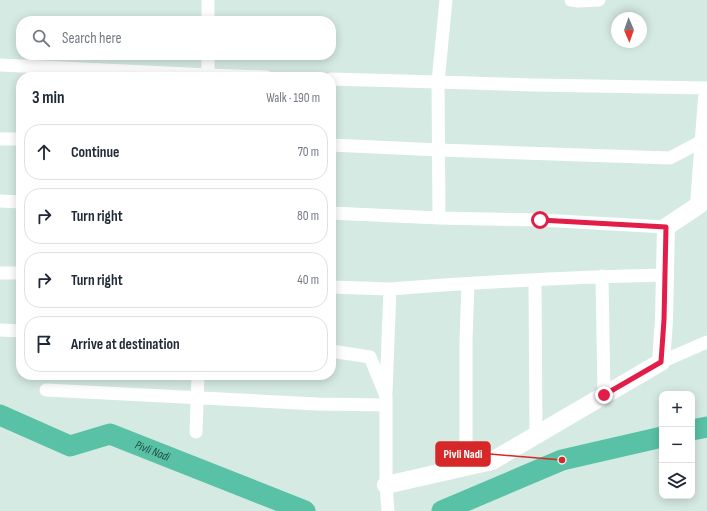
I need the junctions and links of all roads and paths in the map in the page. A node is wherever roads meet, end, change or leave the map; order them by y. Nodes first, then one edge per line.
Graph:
1 (208, 0) edge
2 (446, 0) edge
3 (571, 0) edge
4 (599, 0) edge
5 (208, 16) edge
6 (208, 60) edge
7 (0, 66) edge
8 (125, 72) edge
9 (208, 72) edge
10 (336, 79) edge
11 (438, 82) junction
12 (707, 88) edge
13 (707, 98) edge
14 (706, 118) edge
15 (0, 139) edge
16 (16, 139) edge
17 (704, 140) junction
18 (336, 145) edge
19 (439, 150) junction
20 (0, 201) edge
21 (16, 202) edge
22 (336, 213) edge
23 (439, 218) junction
24 (666, 227) junction
25 (0, 273) edge
26 (16, 273) edge
27 (665, 275) junction
28 (602, 276) junction
29 (535, 280) junction
30 (468, 284) junction
31 (336, 287) edge
32 (390, 289) junction
33 (0, 330) edge
34 (16, 331) edge
35 (707, 342) edge
36 (336, 351) edge
37 (661, 362) junction
38 (198, 380) edge
39 (46, 390) dead end
40 (604, 395) junction
41 (197, 397) junction
42 (386, 401) junction
43 (196, 432) dead end
44 (536, 435) junction
45 (466, 467) junction
46 (386, 490) junction
47 (388, 511) edge

1 - 5 street
2 - 11 street
3 - 4 street
6 - 9 street
7 - 8 street
10 - 11 street
11 - 12 street
11 - 19 street
13 - 14 street
14 - 17 street
15 - 16 street
17 - 19 street
17 - 24 street
18 - 19 street
19 - 23 street
20 - 21 street
22 - 23 street
23 - 24 street
24 - 27 street
25 - 26 street
27 - 28 street
27 - 37 street
28 - 29 street
28 - 40 street
29 - 30 street
29 - 44 street
30 - 32 street
30 - 45 street
31 - 32 street
32 - 42 street
33 - 34 street
35 - 37 street
36 - 42 street
37 - 40 street
38 - 41 street
39 - 41 street
40 - 44 street
41 - 42 street
41 - 43 street
42 - 46 street
44 - 45 street
45 - 46 street
46 - 47 street

